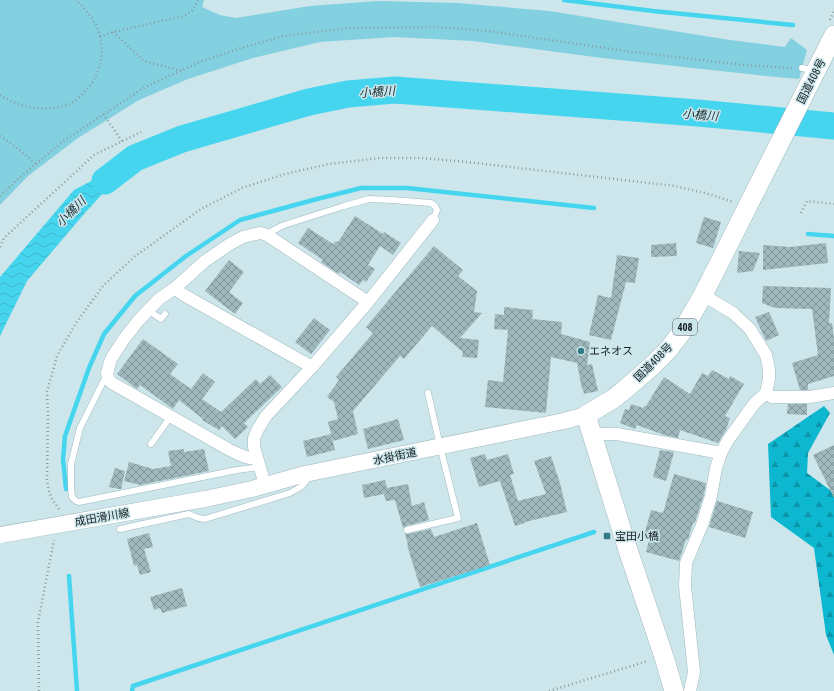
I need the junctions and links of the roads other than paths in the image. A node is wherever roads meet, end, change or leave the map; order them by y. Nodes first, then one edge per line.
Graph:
1 (831, 30) edge
2 (433, 220) joint
3 (267, 235) junction
4 (175, 288) junction
5 (703, 295) junction
6 (368, 302) junction
7 (148, 310) junction
8 (165, 314) dead end
9 (312, 367) junction
10 (108, 378) junction
11 (428, 393) dead end
12 (834, 393) edge
13 (766, 394) junction
14 (586, 415) junction
15 (171, 416) junction
16 (592, 434) junction
17 (150, 444) dead end
18 (440, 446) junction
19 (722, 453) junction
20 (259, 463) junction
21 (305, 474) junction
22 (265, 485) junction
23 (205, 500) joint
24 (120, 529) dead end
25 (407, 530) dead end
26 (0, 535) edge
27 (674, 691) edge
28 (690, 691) edge

1 - 5 highway, 国道408号 / 408
2 - 3 lane
2 - 6 street
3 - 4 street
3 - 6 street
4 - 7 street
4 - 9 street
5 - 13 street
5 - 14 highway, 国道408号 / 408
6 - 9 street
7 - 8 lane
7 - 10 street
9 - 20 street
10 - 15 street
10 - 20 lane
11 - 18 lane
12 - 13 street
13 - 19 street
14 - 16 highway
14 - 18 main road, 水掛街道
15 - 17 lane
15 - 20 street
16 - 19 street
16 - 27 highway
18 - 21 main road, 水掛街道
18 - 25 lane
19 - 28 street
20 - 22 street
21 - 22 main road, 水掛街道
21 - 24 lane
22 - 23 main road, 水掛街道
23 - 26 main road, 成田滑川線, bridge

